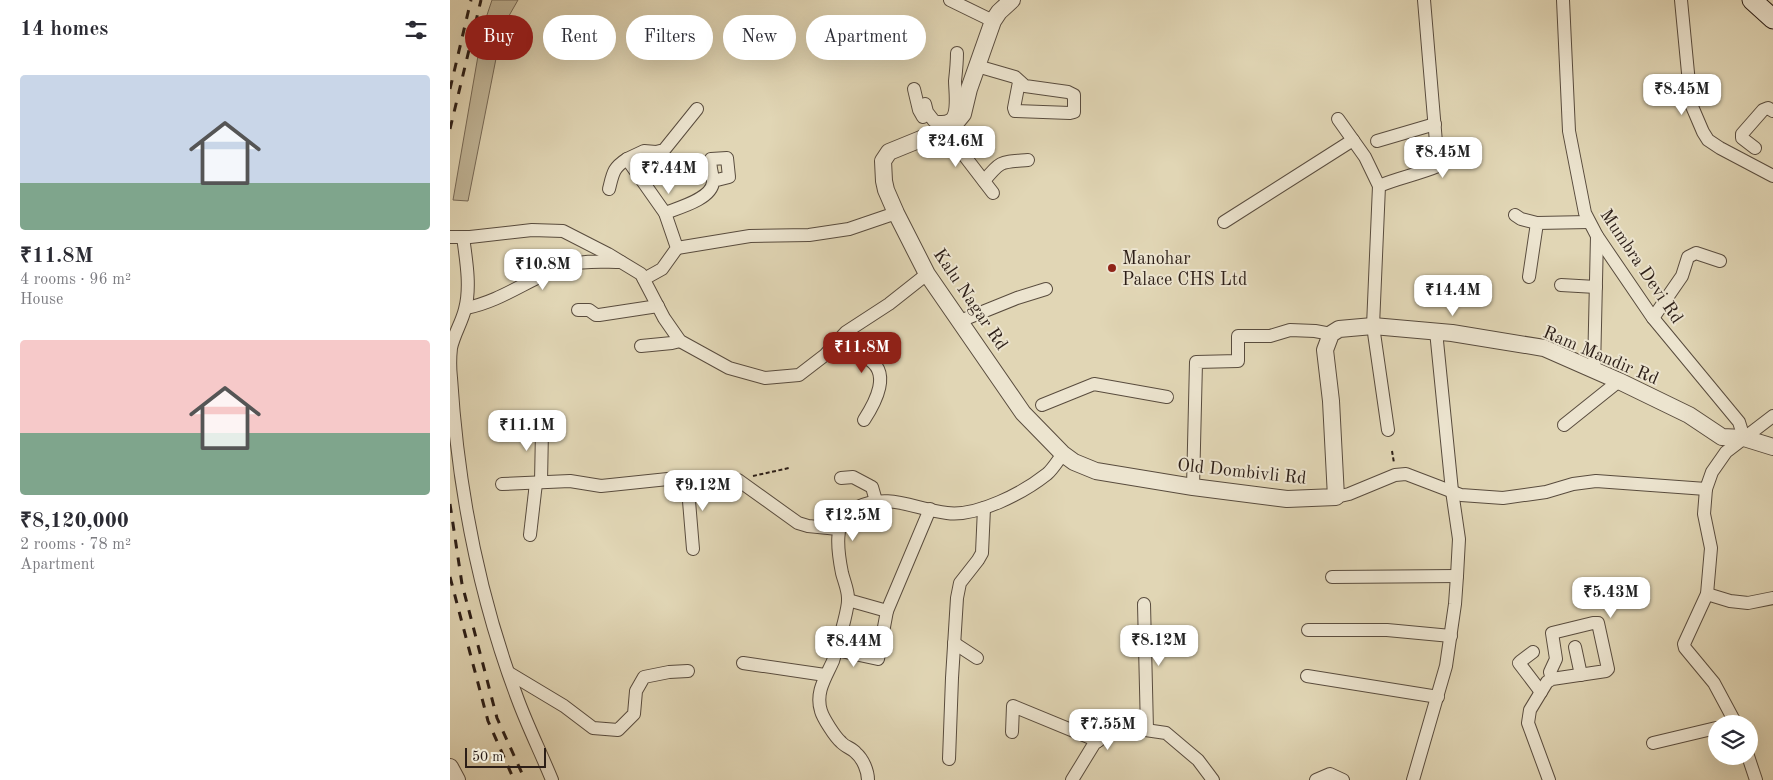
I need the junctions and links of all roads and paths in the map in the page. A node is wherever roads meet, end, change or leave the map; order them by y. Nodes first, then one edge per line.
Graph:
1 (950, 0) edge
2 (1012, 0) edge
3 (1424, 0) edge
4 (1564, 0) edge
5 (1681, 0) edge
6 (1752, 0) edge
7 (1773, 19) edge
8 (993, 21) junction
9 (958, 53) dead end
10 (977, 66) junction
11 (1020, 82) junction
12 (958, 87) junction
13 (914, 88) dead end
14 (1773, 96) edge
15 (925, 104) dead end
16 (1773, 106) edge
17 (697, 109) dead end
18 (1773, 111) edge
19 (1338, 120) dead end
20 (1435, 124) junction
21 (954, 125) junction
22 (935, 134) junction
23 (1353, 140) junction
24 (1377, 141) dead end
25 (1737, 158) junction
26 (627, 159) junction
27 (1028, 160) dead end
28 (1773, 176) edge
29 (712, 181) dead end
30 (984, 181) junction
31 (1379, 186) junction
32 (609, 189) dead end
33 (993, 193) dead end
34 (896, 212) junction
35 (665, 213) junction
36 (1515, 215) dead end
37 (1224, 222) dead end
38 (1589, 222) junction
39 (1537, 223) junction
40 (1597, 236) junction
41 (450, 237) edge
42 (464, 237) junction
43 (677, 248) junction
44 (622, 262) junction
45 (1720, 262) dead end
46 (927, 274) junction
47 (1529, 277) dead end
48 (644, 279) junction
49 (1561, 285) dead end
50 (1596, 288) junction
51 (1046, 289) dead end
52 (658, 306) junction
53 (466, 308) junction
54 (578, 310) dead end
55 (1654, 318) junction
56 (960, 321) junction
57 (1373, 326) junction
58 (1436, 331) junction
59 (1332, 334) junction
60 (680, 341) junction
61 (834, 345) junction
62 (641, 346) dead end
63 (1594, 370) junction
64 (1619, 381) junction
65 (1167, 397) dead end
66 (1026, 416) junction
67 (1773, 416) edge
68 (864, 420) dead end
69 (514, 423) dead end
70 (1564, 425) dead end
71 (1388, 430) dead end
72 (1744, 438) junction
73 (1773, 447) edge
74 (1392, 451) dead end
75 (1063, 454) junction
76 (789, 468) dead end
77 (1394, 470) dead end
78 (687, 477) junction
79 (841, 478) dead end
80 (738, 480) junction
81 (538, 483) junction
82 (502, 484) dead end
83 (1193, 487) junction
84 (1706, 489) junction
85 (1452, 491) junction
86 (1336, 497) junction
87 (876, 501) junction
88 (984, 508) junction
89 (930, 509) junction
90 (838, 529) junction
91 (530, 535) dead end
92 (693, 549) dead end
93 (1457, 576) junction
94 (1332, 577) dead end
95 (1707, 594) junction
96 (1773, 598) edge
97 (848, 600) junction
98 (1144, 604) dead end
99 (887, 612) junction
100 (1308, 630) dead end
101 (1451, 636) junction
102 (954, 643) junction
103 (1575, 647) dead end
104 (836, 650) junction
105 (1533, 652) dead end
106 (977, 658) dead end
107 (743, 663) dead end
108 (688, 671) dead end
109 (509, 673) junction
110 (825, 674) junction
111 (1581, 675) junction
112 (1307, 676) dead end
113 (1552, 679) junction
114 (1541, 692) junction
115 (1438, 697) junction
116 (1731, 715) edge
117 (1147, 730) junction
118 (1708, 730) edge
119 (1012, 732) dead end
120 (1098, 741) junction
121 (1653, 743) dead end
122 (949, 759) dead end
123 (1751, 765) edge
124 (450, 767) edge
125 (457, 780) edge
126 (552, 780) edge
127 (868, 780) edge
128 (1072, 780) edge
129 (1213, 780) edge
130 (1316, 780) edge
131 (1343, 780) edge
132 (1413, 780) edge
133 (1550, 780) edge
134 (1756, 780) edge

1 - 8 street
2 - 8 street
3 - 20 street
4 - 38 street, Mumbra Devi Rd
5 - 25 street
6 - 7 main road
8 - 10 street
9 - 12 street
10 - 11 street
10 - 12 street
11 - 11 street
12 - 15 street
12 - 21 street
13 - 22 street
14 - 16 street
17 - 26 street
18 - 25 street
19 - 23 street
20 - 24 street
20 - 31 street
21 - 22 street, Kalu Nagar Rd
21 - 30 street
22 - 34 street, Kalu Nagar Rd
23 - 31 street
23 - 37 street
25 - 28 street
26 - 32 street
26 - 35 street
27 - 30 street
29 - 35 street
30 - 33 street
31 - 57 street
34 - 43 street
34 - 46 street, Kalu Nagar Rd
35 - 43 street
36 - 39 street
38 - 39 street
38 - 40 street, Mumbra Devi Rd
39 - 47 street
40 - 50 street
40 - 55 street, Mumbra Devi Rd
41 - 42 street
42 - 44 street
42 - 53 street
43 - 48 street
44 - 48 street
44 - 53 street
45 - 55 street
46 - 56 street, Kalu Nagar Rd
46 - 61 street
48 - 52 street
49 - 50 street
50 - 63 street
51 - 56 street
52 - 54 street
52 - 60 street
53 - 109 street
55 - 72 street, Mumbra Devi Rd
56 - 66 street, Kalu Nagar Rd
57 - 58 street, Ram Mandir Rd
57 - 59 street, Ram Mandir Rd
57 - 71 street
58 - 63 street, Ram Mandir Rd
58 - 85 street
59 - 83 street
59 - 86 street
60 - 61 street
60 - 62 street
61 - 68 street
63 - 64 street, Ram Mandir Rd
64 - 70 street
64 - 72 street, Ram Mandir Rd
65 - 66 street
66 - 75 street, Kalu Nagar Rd
67 - 72 street
69 - 81 street
72 - 73 street, Ram Mandir Rd
72 - 84 street
74 - 77 path
75 - 83 street, Old Dombivli Rd
75 - 88 street
76 - 80 path
78 - 80 street
78 - 81 street
78 - 92 street
79 - 87 street
80 - 90 street
81 - 82 street
81 - 91 street
83 - 86 street, Old Dombivli Rd
84 - 85 street, Old Dombivli Rd
84 - 95 street
85 - 86 street, Old Dombivli Rd
85 - 93 street
87 - 89 street
87 - 90 street
88 - 89 street
88 - 102 street
89 - 99 street
90 - 97 street
93 - 94 street
93 - 101 street
95 - 96 street
95 - 116 street
97 - 99 street
97 - 104 street
98 - 117 street
99 - 104 street
100 - 101 street
101 - 115 street
102 - 106 street
102 - 122 street
103 - 111 street
104 - 110 street
105 - 114 street
107 - 110 street
108 - 109 street
109 - 126 street
110 - 127 street
111 - 113 street
111 - 113 street
112 - 115 street
113 - 114 street
114 - 133 street
115 - 132 street
117 - 120 street
117 - 129 street
118 - 121 street
119 - 120 street
120 - 128 street
123 - 134 street
124 - 125 street
130 - 131 street

